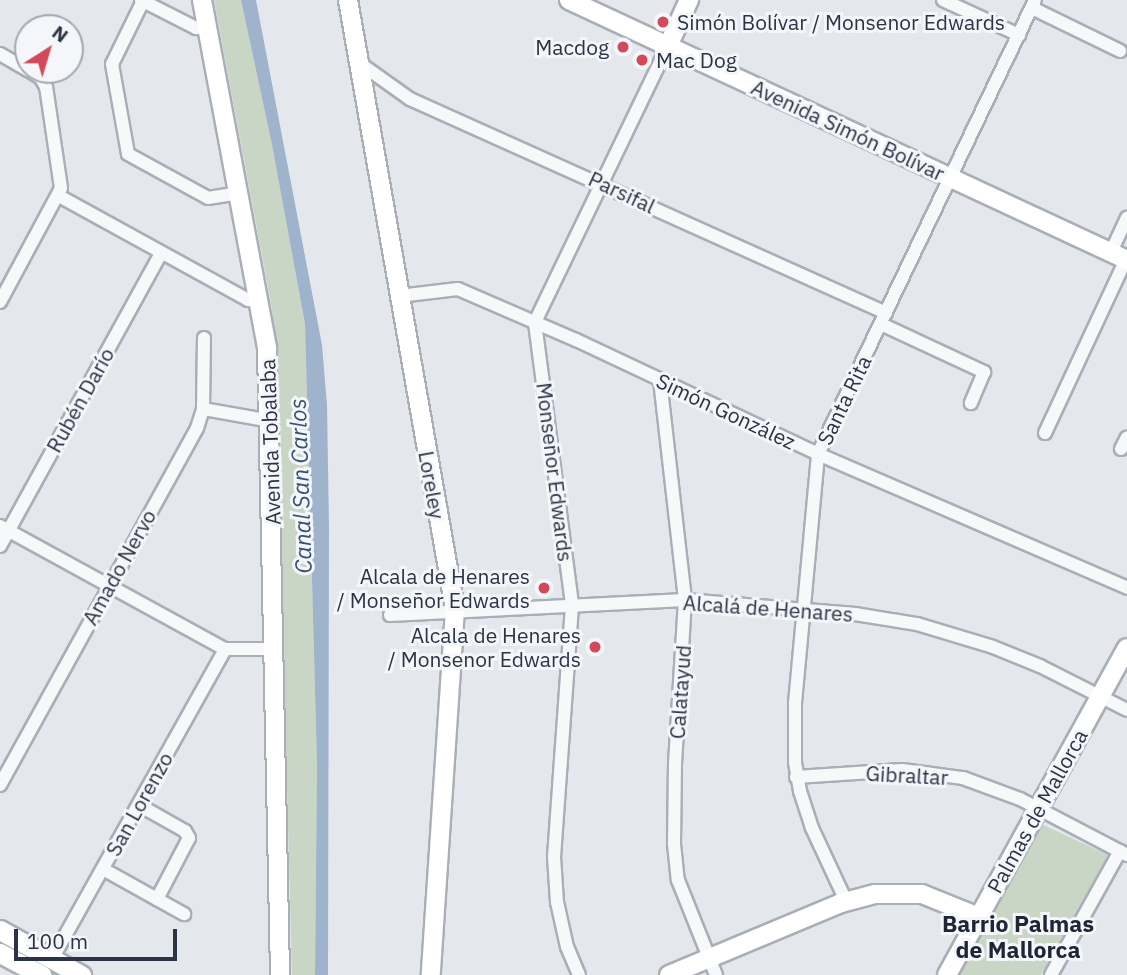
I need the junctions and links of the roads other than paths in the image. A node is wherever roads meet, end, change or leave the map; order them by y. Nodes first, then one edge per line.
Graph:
1 (142, 0) edge
2 (202, 0) edge
3 (348, 0) edge
4 (569, 0) edge
5 (689, 0) edge
6 (943, 0) edge
7 (1034, 4) edge
8 (207, 26) junction
9 (1018, 35) junction
10 (667, 46) junction
11 (1119, 51) dead end
12 (361, 64) junction
13 (44, 84) edge
14 (951, 178) junction
15 (601, 182) junction
16 (240, 194) junction
17 (59, 196) junction
18 (1127, 217) edge
19 (161, 253) junction
20 (1121, 257) edge
21 (399, 296) junction
22 (261, 301) junction
23 (0, 302) edge
24 (884, 319) junction
25 (536, 322) junction
26 (204, 338) dead end
27 (660, 380) junction
28 (971, 403) dead end
29 (203, 409) junction
30 (271, 421) junction
31 (1045, 433) dead end
32 (1127, 437) edge
33 (1121, 449) dead end
34 (818, 454) junction
35 (4, 528) edge
36 (0, 546) edge
37 (107, 587) junction
38 (1127, 588) edge
39 (685, 600) junction
40 (572, 604) junction
41 (806, 608) junction
42 (455, 609) junction
43 (390, 615) dead end
44 (1127, 648) edge
45 (225, 649) junction
46 (275, 649) junction
47 (1100, 695) junction
48 (1127, 710) edge
49 (796, 777) junction
50 (0, 785) edge
51 (139, 805) junction
52 (1038, 809) junction
53 (1124, 853) edge
54 (103, 869) junction
55 (157, 899) junction
56 (846, 901) junction
57 (184, 914) dead end
58 (979, 917) junction
59 (0, 930) edge
60 (0, 953) edge
61 (709, 958) junction
62 (47, 967) edge
63 (81, 975) edge
64 (280, 975) edge
65 (431, 975) edge
66 (579, 975) edge
67 (669, 975) edge
68 (716, 975) edge
69 (947, 975) edge
70 (1051, 975) edge

1 - 8 street
1 - 16 street
2 - 8 street, Avenida Tobalaba
3 - 12 street, Loreley
4 - 10 street, Avenida Simón Bolívar
5 - 10 street
6 - 9 street
7 - 9 street, Santa Rita
7 - 11 street, Santa Rita
8 - 16 street, Avenida Tobalaba
9 - 14 street, Santa Rita
10 - 14 street, Avenida Simón Bolívar
10 - 15 street
12 - 15 street, Parsifal
12 - 21 street, Loreley
13 - 17 street
14 - 20 street, Avenida Simón Bolívar
14 - 24 street, Santa Rita
15 - 24 street, Parsifal
15 - 25 street
16 - 22 street, Avenida Tobalaba
17 - 19 street
17 - 23 street
18 - 20 street
19 - 22 street
19 - 35 street, Rubén Darío
20 - 31 street
21 - 25 street, Simón González
21 - 42 street, Loreley
22 - 30 street, Avenida Tobalaba
24 - 28 street, Parsifal
24 - 34 street, Santa Rita
25 - 27 street, Simón González
25 - 40 street, Monseñor Edwards
26 - 29 street
27 - 34 street, Simón González
27 - 39 street, Calatayud
29 - 30 street
29 - 37 street, Amado Nervo
30 - 46 street, Avenida Tobalaba
32 - 33 street
34 - 38 street, Simón González
34 - 41 street, Santa Rita
35 - 36 street, Rubén Darío
35 - 37 street
37 - 45 street
37 - 50 street, Amado Nervo
39 - 40 street, Alcalá de Henares
39 - 41 street, Alcalá de Henares
39 - 61 street, Calatayud
40 - 42 street, Alcalá de Henares
40 - 66 street, Monseñor Edwards
41 - 47 street, Alcalá de Henares
41 - 49 street, Santa Rita
42 - 43 street, Alcalá de Henares
42 - 65 street, Loreley
44 - 47 street, Palmas de Mallorca
45 - 46 street
45 - 51 street, San Lorenzo
46 - 64 street, Avenida Tobalaba
47 - 48 street, Alcalá de Henares
47 - 52 street, Palmas de Mallorca
49 - 52 street, Gibraltar
49 - 56 street, Santa Rita
51 - 54 street, San Lorenzo
51 - 55 street
52 - 53 street, Gibraltar
52 - 58 street, Palmas de Mallorca
53 - 70 street
54 - 55 street
54 - 62 street, San Lorenzo
55 - 57 street
56 - 58 street
56 - 61 street
58 - 69 street, Palmas de Mallorca
59 - 62 main road
60 - 62 main road
61 - 67 street
61 - 68 street, Calatayud
62 - 63 main road

